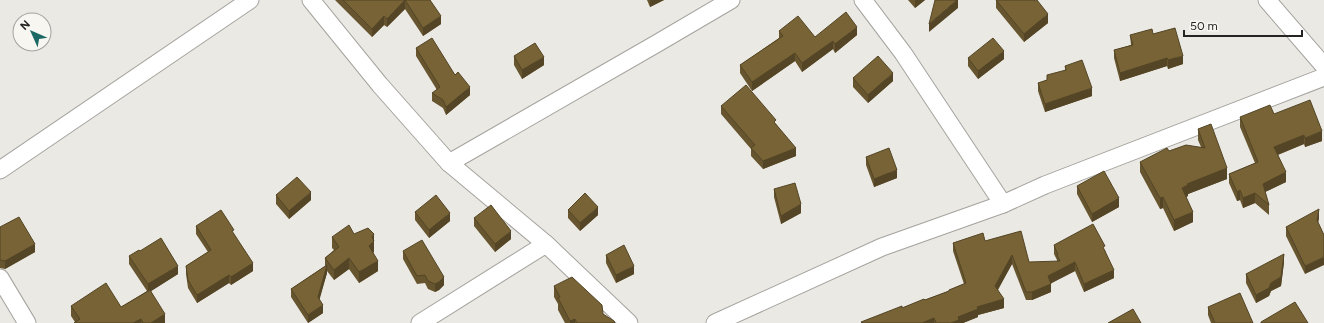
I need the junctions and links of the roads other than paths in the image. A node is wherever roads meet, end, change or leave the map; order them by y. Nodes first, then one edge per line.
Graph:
1 (250, 0) edge
2 (311, 0) edge
3 (731, 0) edge
4 (863, 0) edge
5 (1267, 0) edge
6 (1324, 66) edge
7 (1324, 77) edge
8 (449, 163) junction
9 (0, 170) edge
10 (1004, 204) junction
11 (546, 244) junction
12 (0, 278) edge
13 (27, 323) edge
14 (420, 323) edge
15 (629, 323) edge
16 (715, 323) edge

1 - 9 street
2 - 8 street
3 - 8 street
4 - 10 street
5 - 6 street
7 - 10 street
8 - 11 street
10 - 16 street
11 - 14 street
11 - 15 street
12 - 13 street

